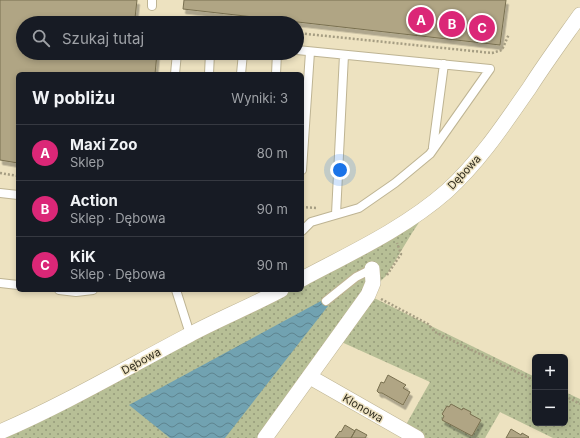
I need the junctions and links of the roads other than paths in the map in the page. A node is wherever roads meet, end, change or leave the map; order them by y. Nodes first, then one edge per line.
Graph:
1 (580, 14) edge
2 (304, 51) edge
3 (310, 52) junction
4 (344, 55) junction
5 (176, 60) edge
6 (209, 60) edge
7 (242, 60) edge
8 (277, 60) edge
9 (444, 64) junction
10 (175, 72) edge
11 (208, 72) edge
12 (241, 72) edge
13 (276, 72) edge
14 (304, 140) edge
15 (433, 149) junction
16 (0, 192) edge
17 (16, 195) edge
18 (336, 214) junction
19 (304, 220) edge
20 (311, 222) junction
21 (304, 229) edge
22 (304, 278) edge
23 (371, 282) joint
24 (0, 283) edge
25 (16, 285) edge
26 (177, 292) edge
27 (277, 292) edge
28 (326, 301) dead end
29 (190, 334) junction
30 (310, 378) junction
31 (0, 432) edge
32 (265, 438) edge
33 (416, 438) edge

1 - 22 street, Dębowa
2 - 3 lane
3 - 4 lane
3 - 14 lane
4 - 9 lane
4 - 18 lane
5 - 10 lane
6 - 11 lane
7 - 12 lane
8 - 13 lane
9 - 15 lane
9 - 15 lane
15 - 18 lane
16 - 17 lane
18 - 20 lane
19 - 20 lane
20 - 21 lane
23 - 28 lane
23 - 30 street
24 - 25 lane
26 - 29 lane
27 - 29 street, Dębowa
29 - 31 street, Dębowa
30 - 32 street
30 - 33 street, Klonowa

